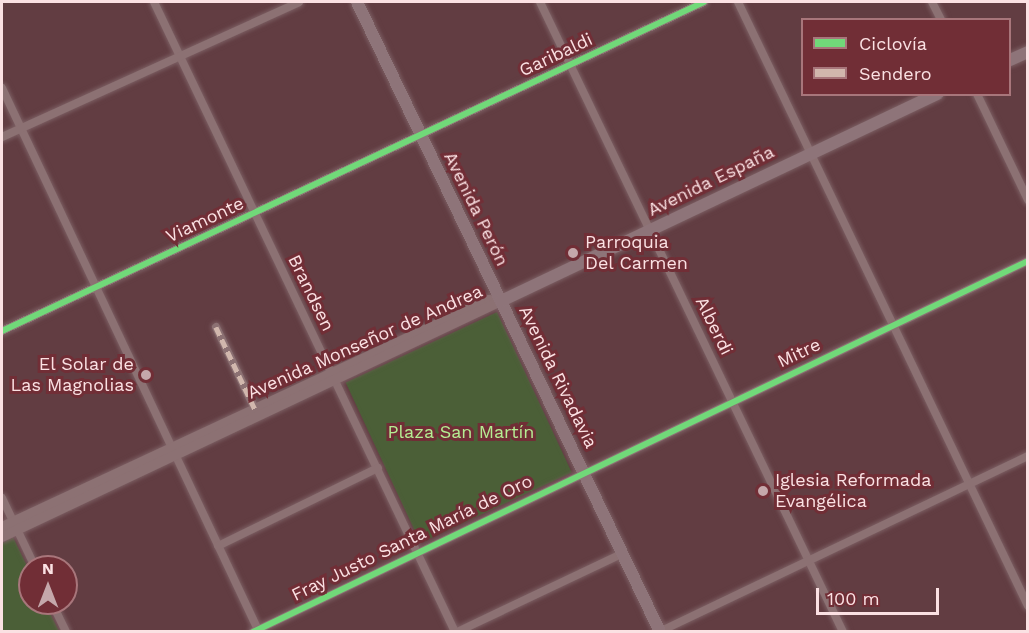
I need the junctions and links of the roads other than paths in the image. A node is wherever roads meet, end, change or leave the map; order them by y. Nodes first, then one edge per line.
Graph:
1 (154, 2) edge
2 (299, 2) edge
3 (357, 2) edge
4 (540, 2) edge
5 (704, 2) edge
6 (738, 2) edge
7 (932, 2) edge
8 (940, 18) edge
9 (1028, 52) edge
10 (180, 57) junction
11 (1011, 60) edge
12 (571, 65) junction
13 (2, 88) edge
14 (933, 96) edge
15 (978, 96) edge
16 (21, 128) junction
17 (421, 136) junction
18 (2, 137) edge
19 (811, 154) junction
20 (1028, 200) edge
21 (255, 213) junction
22 (650, 230) junction
23 (1028, 261) edge
24 (95, 287) junction
25 (501, 301) junction
26 (892, 325) junction
27 (216, 327) dead end
28 (2, 331) edge
29 (334, 378) junction
30 (732, 401) junction
31 (255, 409) junction
32 (173, 452) junction
33 (1028, 456) edge
34 (378, 468) junction
35 (584, 472) junction
36 (969, 484) junction
37 (2, 498) edge
38 (15, 526) junction
39 (2, 527) edge
40 (2, 537) edge
41 (218, 546) junction
42 (418, 553) junction
43 (623, 553) junction
44 (29, 555) edge
45 (808, 561) junction
46 (1028, 606) edge
47 (58, 615) edge
48 (257, 631) edge
49 (660, 631) edge
50 (66, 632) edge
51 (456, 632) edge
52 (843, 632) edge

1 - 10 street, Brandsen
2 - 10 street
3 - 17 main road, Avenida Perón
4 - 12 street, Alberdi
5 - 12 street, Garibaldi
6 - 19 street
7 - 8 street
9 - 11 main road
10 - 16 street
10 - 21 street, Brandsen
12 - 17 street, Garibaldi
12 - 22 street, Alberdi
13 - 16 street
14 - 19 main road, Avenida España
15 - 20 street
16 - 18 street
16 - 24 street
17 - 21 street, Viamonte
17 - 25 main road, Avenida Perón
19 - 22 main road, Avenida España
19 - 26 street
21 - 24 street, Viamonte
21 - 29 street, Brandsen
22 - 25 main road, Avenida España
22 - 30 street, Alberdi
23 - 26 street, Mitre
24 - 28 street, Viamonte
24 - 32 street
25 - 29 street, Avenida Monseñor de Andrea
25 - 35 main road, Avenida Rivadavia
26 - 30 street, Mitre
26 - 36 street
27 - 31 street
29 - 31 street, Avenida Monseñor de Andrea
29 - 32 street, Avenida Monseñor de Andrea
29 - 34 street, Brandsen
30 - 35 street, Mitre
30 - 45 street, Alberdi
31 - 32 street, Avenida Monseñor de Andrea
32 - 38 street, Avenida Monseñor de Andrea
32 - 41 street
33 - 36 street
34 - 41 street
34 - 42 street, Brandsen
35 - 42 street, Fray Justo Santa María de Oro
35 - 43 main road, Avenida Rivadavia
36 - 45 street
36 - 46 street
37 - 38 street
38 - 39 street, Avenida Monseñor de Andrea
38 - 40 street, Avenida Monseñor de Andrea
38 - 44 street
41 - 48 street
42 - 48 street, Fray Justo Santa María de Oro
42 - 51 street, Brandsen
43 - 49 main road, Avenida Rivadavia
43 - 51 street
45 - 49 street
45 - 52 street, Alberdi
47 - 50 street

